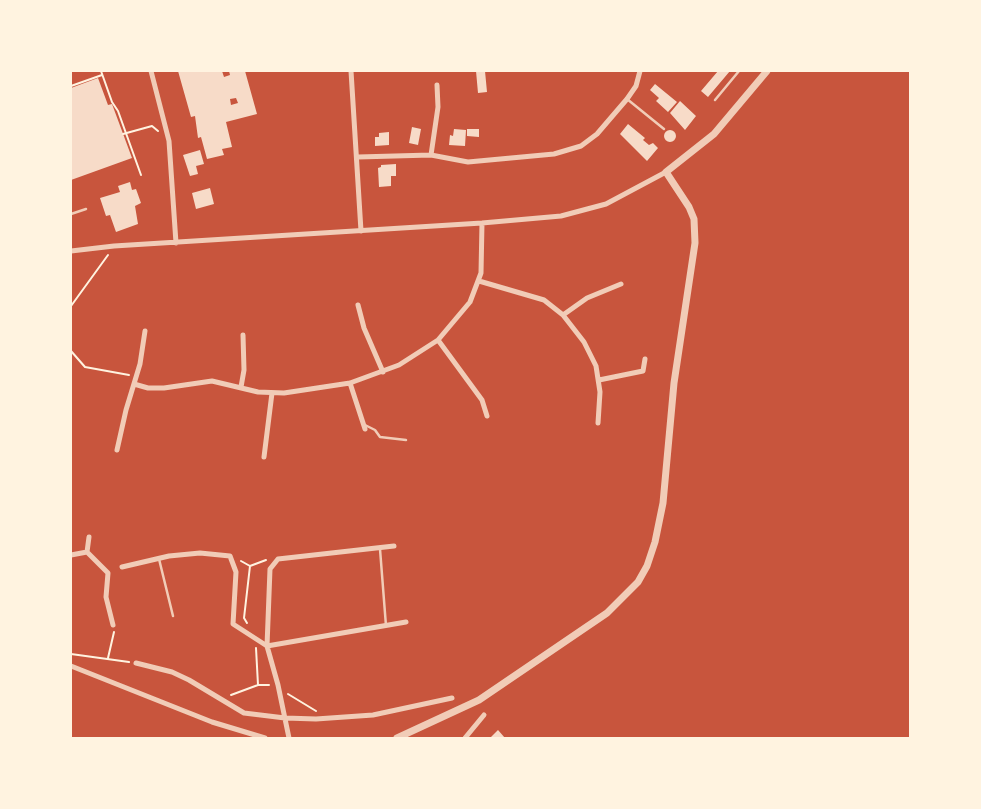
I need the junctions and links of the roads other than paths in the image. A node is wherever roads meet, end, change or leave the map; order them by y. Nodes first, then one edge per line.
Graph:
1 (150, 71) edge
2 (351, 71) edge
3 (640, 71) edge
4 (739, 71) edge
5 (767, 71) edge
6 (437, 84) dead end
7 (627, 99) junction
8 (716, 100) dead end
9 (664, 129) dead end
10 (431, 155) junction
11 (358, 157) junction
12 (666, 172) junction
13 (86, 209) dead end
14 (71, 214) edge
15 (482, 223) junction
16 (361, 231) junction
17 (176, 243) junction
18 (71, 251) edge
19 (480, 281) junction
20 (621, 284) dead end
21 (358, 305) dead end
22 (563, 315) junction
23 (145, 331) dead end
24 (242, 335) dead end
25 (438, 340) junction
26 (645, 359) dead end
27 (383, 372) junction
28 (599, 380) junction
29 (350, 383) junction
30 (134, 384) junction
31 (241, 387) junction
32 (272, 394) junction
33 (488, 416) dead end
34 (598, 423) dead end
35 (364, 427) joint
36 (406, 440) dead end
37 (118, 450) dead end
38 (264, 457) dead end
39 (89, 537) dead end
40 (394, 546) dead end
41 (380, 548) junction
42 (87, 552) junction
43 (71, 555) edge
44 (159, 559) junction
45 (122, 567) dead end
46 (173, 616) dead end
47 (406, 622) dead end
48 (113, 624) road end
49 (386, 627) junction
50 (267, 646) junction
51 (136, 663) road end
52 (71, 666) edge
53 (452, 698) dead end
54 (484, 715) dead end
55 (285, 718) junction
56 (264, 738) edge
57 (289, 738) edge
58 (397, 738) edge
59 (465, 738) edge

1 - 17 street
2 - 11 street
3 - 7 street
4 - 8 lane
5 - 12 street
6 - 10 street
7 - 9 lane
7 - 10 street
10 - 11 street
11 - 16 street
12 - 15 street
12 - 58 street
13 - 14 lane
15 - 16 street
15 - 19 street
16 - 17 street
17 - 18 street
19 - 22 street
19 - 25 street
20 - 22 street
21 - 27 street
22 - 28 street
23 - 30 street
24 - 31 street
25 - 27 street
25 - 33 street
26 - 28 street
27 - 29 street
28 - 34 street
29 - 32 street
29 - 35 street
30 - 31 street
30 - 37 street
31 - 32 street
32 - 38 street
35 - 36 lane
39 - 42 street
40 - 41 street
41 - 49 lane
41 - 50 street
42 - 43 street
42 - 48 street
44 - 45 street
44 - 46 lane
44 - 50 street
47 - 49 street
49 - 50 street
50 - 55 street
51 - 55 street
52 - 56 street
53 - 55 street
54 - 59 street
55 - 57 street

